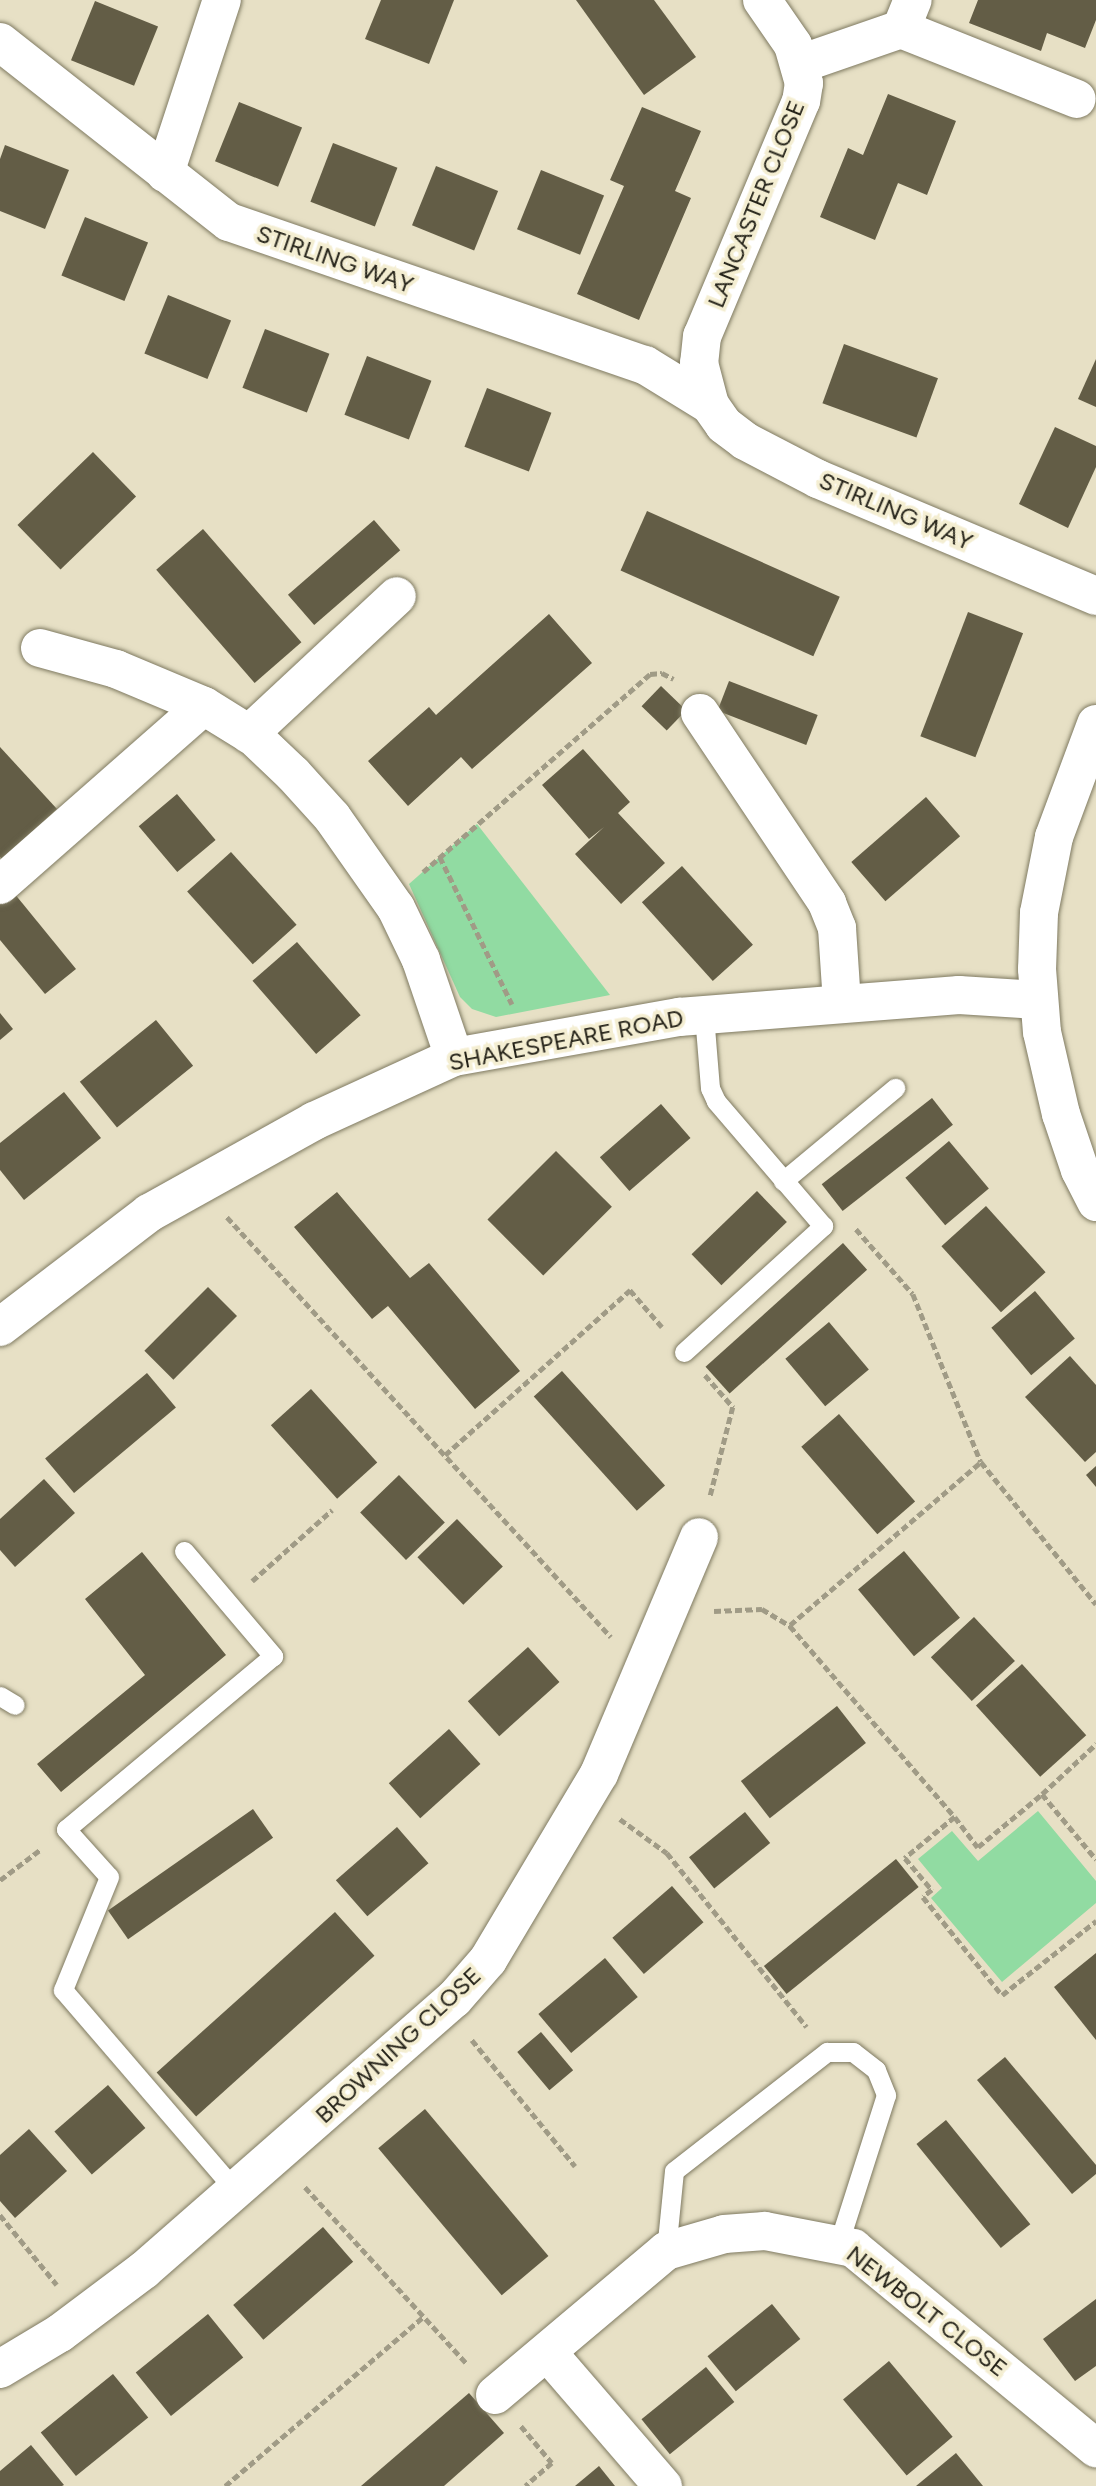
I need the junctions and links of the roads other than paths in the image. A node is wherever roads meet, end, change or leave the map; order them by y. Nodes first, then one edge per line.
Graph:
1 (222, 0) edge
2 (762, 0) edge
3 (907, 15) edge
4 (0, 41) edge
5 (800, 64) junction
6 (1077, 99) dead end
7 (164, 173) junction
8 (705, 390) junction
9 (397, 596) dead end
10 (1096, 596) edge
11 (40, 648) dead end
12 (204, 706) junction
13 (700, 713) road end
14 (1095, 727) edge
15 (249, 734) junction
16 (0, 885) edge
17 (1038, 1000) junction
18 (842, 1004) junction
19 (704, 1015) junction
20 (454, 1057) junction
21 (895, 1088) dead end
22 (783, 1181) junction
23 (1096, 1202) edge
24 (0, 1327) edge
25 (684, 1352) road end
26 (699, 1537) road end
27 (184, 1551) dead end
28 (236, 2191) junction
29 (839, 2242) junction
30 (666, 2251) junction
31 (548, 2353) junction
32 (0, 2369) edge
33 (495, 2395) road end
34 (1096, 2448) edge
35 (663, 2486) edge

1 - 7 street
2 - 5 street, LANCASTER CLOSE
3 - 5 street
3 - 6 street
4 - 7 street, STIRLING WAY
5 - 8 street, LANCASTER CLOSE
7 - 8 street, STIRLING WAY
8 - 10 street, STIRLING WAY
9 - 15 street
11 - 12 street
12 - 15 street
12 - 16 street
13 - 18 street
14 - 17 street
15 - 20 street
17 - 18 street, SHAKESPEARE ROAD
17 - 23 street
18 - 19 street, SHAKESPEARE ROAD
19 - 20 street, SHAKESPEARE ROAD
19 - 22 lane
20 - 24 street, SHAKESPEARE ROAD
21 - 22 lane
22 - 25 lane
26 - 28 street, BROWNING CLOSE
27 - 28 lane
28 - 32 street, BROWNING CLOSE
29 - 30 street, NEWBOLT CLOSE
29 - 30 lane
29 - 34 street, NEWBOLT CLOSE
30 - 31 street, NEWBOLT CLOSE
31 - 33 street, NEWBOLT CLOSE
31 - 35 street

